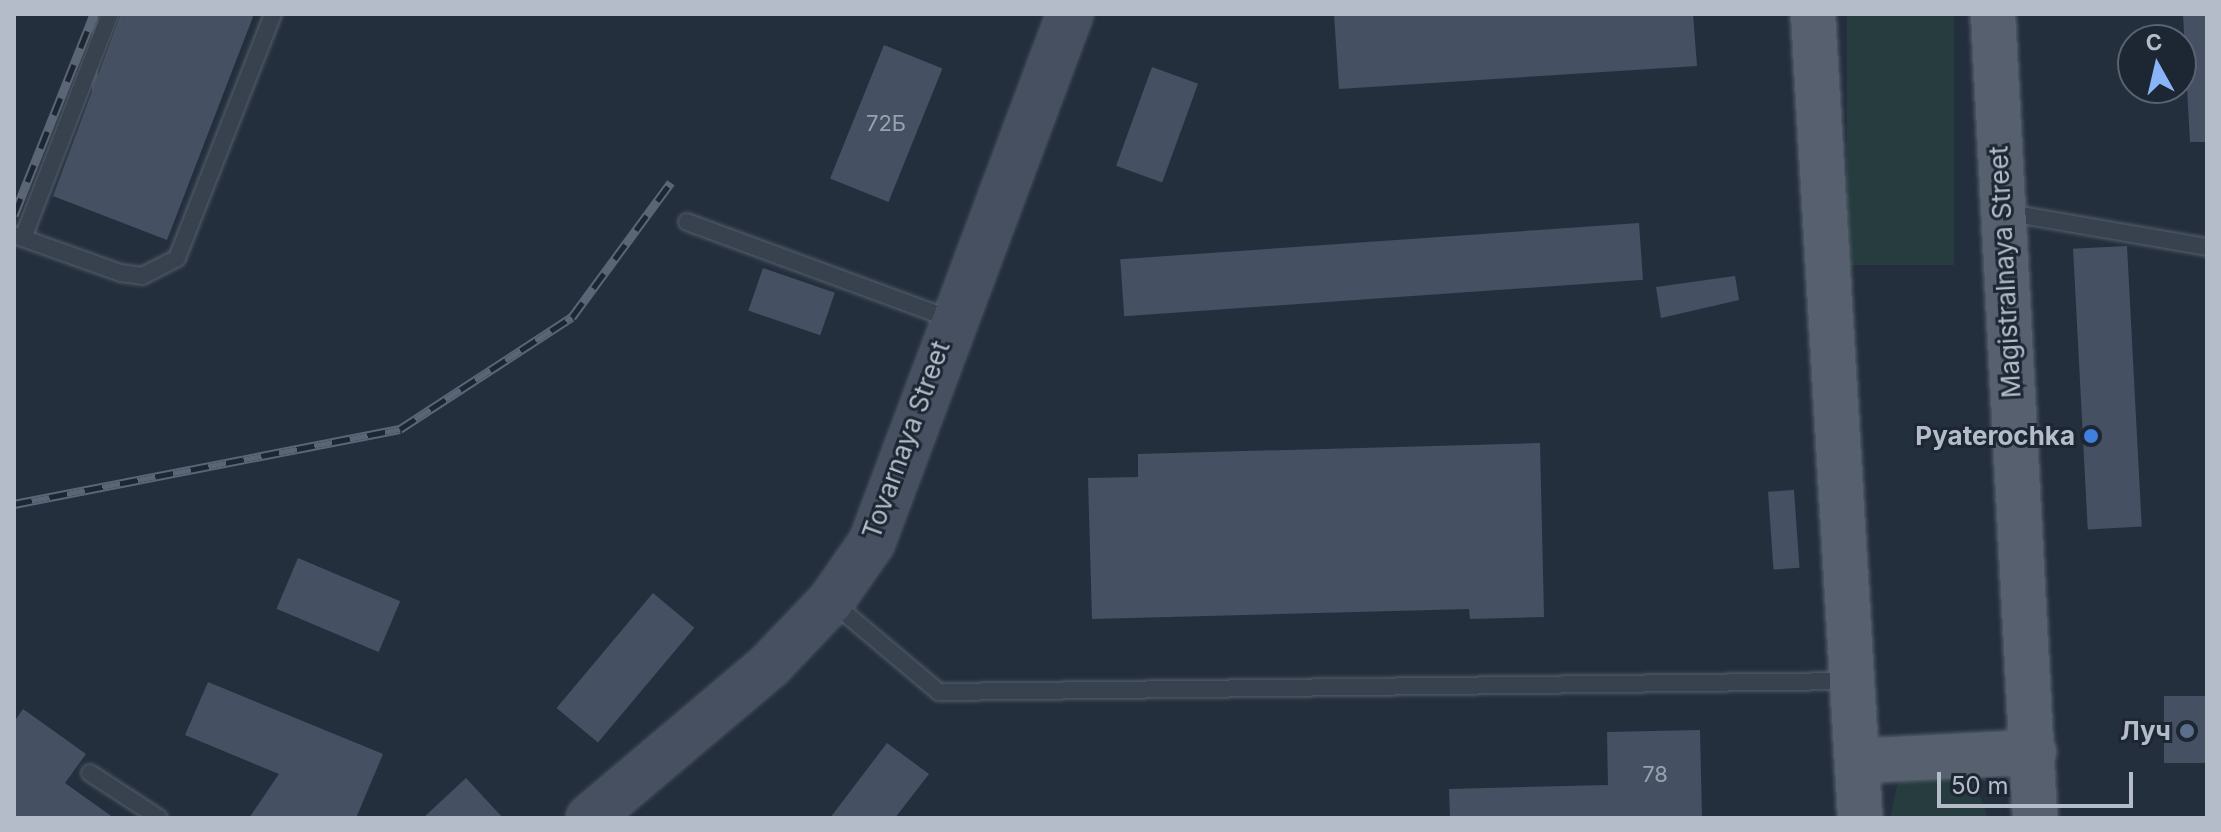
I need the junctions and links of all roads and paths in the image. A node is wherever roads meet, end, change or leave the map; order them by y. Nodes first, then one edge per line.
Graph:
1 (110, 14) edge
2 (273, 14) edge
3 (1070, 14) edge
4 (1813, 14) edge
5 (1993, 14) edge
6 (2002, 212) junction
7 (687, 222) dead end
8 (19, 237) edge
9 (2207, 247) edge
10 (950, 319) junction
11 (831, 601) junction
12 (1853, 681) junction
13 (2034, 752) junction
14 (1857, 761) junction
15 (90, 773) dead end
16 (159, 818) edge
17 (589, 818) edge
18 (1860, 818) edge
19 (2035, 818) edge

1 - 8 lane
2 - 8 lane
3 - 10 street, Tovarnaya Street
4 - 12 main road
5 - 6 main road, Magistralnaya Street
6 - 9 lane
6 - 13 main road, Magistralnaya Street
7 - 10 lane
10 - 11 street, Tovarnaya Street
11 - 12 lane
11 - 17 street, Tovarnaya Street
12 - 14 main road
13 - 14 main road
13 - 19 main road, Magistralnaya Street
14 - 18 main road
15 - 16 lane

